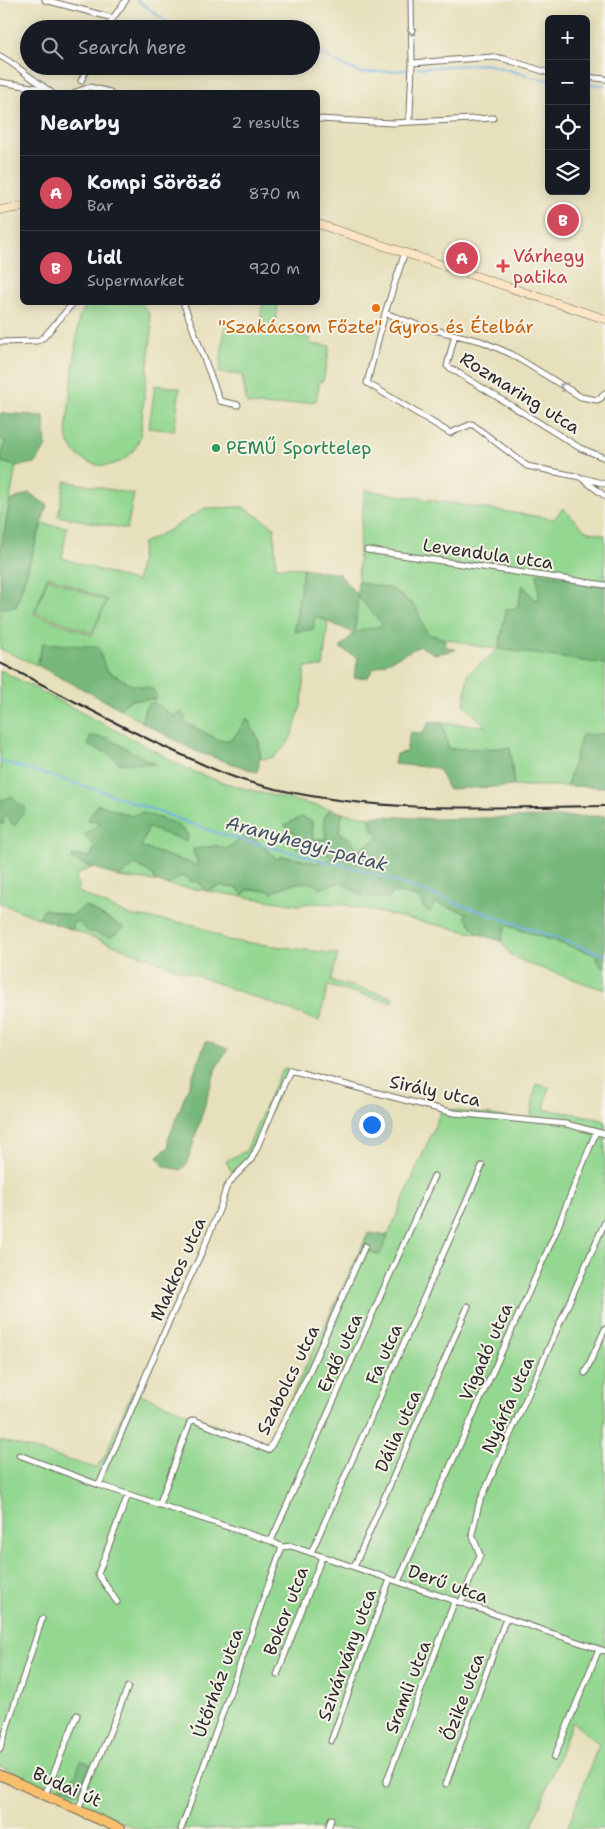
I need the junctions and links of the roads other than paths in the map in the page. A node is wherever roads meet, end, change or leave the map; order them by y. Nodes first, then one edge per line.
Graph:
1 (45, 0) edge
2 (126, 0) edge
3 (411, 0) edge
4 (113, 18) joint
5 (0, 56) edge
6 (412, 63) junction
7 (20, 69) edge
8 (545, 72) edge
9 (27, 75) edge
10 (84, 75) edge
11 (590, 77) edge
12 (605, 79) edge
13 (81, 81) dead end
14 (0, 82) edge
15 (44, 90) edge
16 (48, 90) edge
17 (82, 90) edge
18 (102, 90) edge
19 (320, 118) edge
20 (493, 118) dead end
21 (408, 121) junction
22 (20, 207) edge
23 (0, 210) edge
24 (320, 225) edge
25 (405, 252) junction
26 (71, 305) edge
27 (184, 305) edge
28 (385, 313) junction
29 (605, 319) edge
30 (455, 334) junction
31 (0, 342) edge
32 (605, 393) edge
33 (238, 405) dead end
34 (605, 458) edge
35 (580, 477) junction
36 (605, 484) edge
37 (605, 496) edge
38 (367, 550) dead end
39 (605, 585) edge
40 (290, 1070) joint
41 (596, 1132) junction
42 (605, 1134) edge
43 (482, 1166) dead end
44 (434, 1176) dead end
45 (605, 1222) edge
46 (365, 1246) dead end
47 (468, 1306) dead end
48 (605, 1329) edge
49 (585, 1373) dead end
50 (20, 1455) dead end
51 (98, 1485) junction
52 (128, 1495) junction
53 (159, 1505) junction
54 (271, 1542) junction
55 (282, 1547) junction
56 (311, 1553) junction
57 (322, 1556) junction
58 (354, 1567) junction
59 (390, 1579) junction
60 (398, 1582) junction
61 (458, 1601) junction
62 (117, 1602) dead end
63 (506, 1618) junction
64 (42, 1619) dead end
65 (602, 1650) edge
66 (277, 1675) dead end
67 (128, 1687) dead end
68 (77, 1715) dead end
69 (331, 1741) dead end
70 (0, 1749) edge
71 (554, 1758) dead end
72 (0, 1775) edge
73 (386, 1783) dead end
74 (446, 1784) dead end
75 (45, 1795) junction
76 (78, 1810) junction
77 (331, 1819) dead end
78 (120, 1829) edge
79 (181, 1829) edge
80 (328, 1829) edge

1 - 4 street
2 - 4 street
3 -> 6 street
5 - 7 street
6 - 8 street
6 - 21 street
9 - 16 street
10 - 13 street
11 - 12 street
14 - 15 street
17 - 18 street
19 - 21 street
20 - 21 street
22 - 23 main road
24 - 25 main road
25 - 28 street
25 - 29 main road
26 - 31 street
27 - 33 street
28 - 30 street
28 - 35 street
32 -> 30 street
30 - 34 street, Rozmaring utca
35 - 36 street
35 - 37 street
38 - 39 street, Levendula utca
40 - 41 street, Sirály utca
40 - 51 street, Makkos utca
41 - 42 street, Sirály utca
41 - 60 street, Vigadó utca
43 - 56 street, Fa utca
44 - 54 street, Erdő utca
45 - 61 street, Nyárfa utca
46 - 53 street, Szabolcs utca
47 - 58 street, Dália utca
48 - 49 street
50 - 51 street
51 - 52 street
52 - 53 street
52 - 62 street
53 - 54 street
54 - 55 street
55 - 56 street, Derű utca
55 - 79 street, Útőrház utca
56 - 57 street, Derű utca
57 - 58 street, Derű utca
57 - 66 street, Bokor utca
58 - 59 street, Derű utca
59 - 60 street, Derű utca
59 - 69 street, Szivárvány utca
60 - 61 street, Derű utca
61 - 63 street, Derű utca
61 - 73 street, Sramli utca
63 - 65 street, Derű utca
63 - 74 street, Őzike utca
64 - 70 street
65 - 71 street
67 - 76 street
68 - 75 street
72 - 75 main road, Budai út
75 - 76 main road, Budai út
76 - 78 main road, Budai út
77 - 80 street

